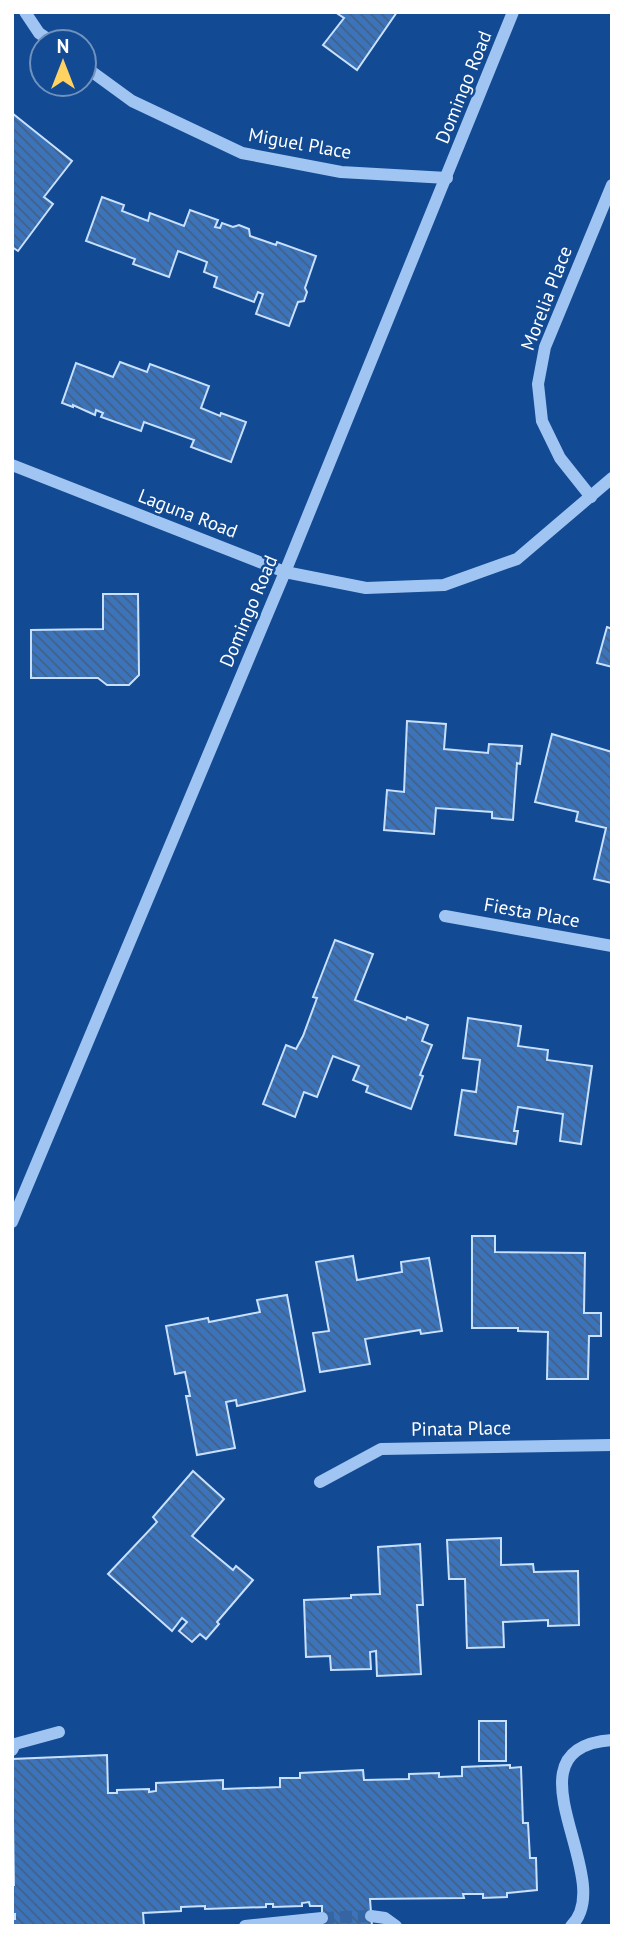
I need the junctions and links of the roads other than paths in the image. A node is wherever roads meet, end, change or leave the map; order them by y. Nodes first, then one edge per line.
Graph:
1 (25, 12) edge
2 (513, 12) edge
3 (36, 28) edge
4 (98, 76) edge
5 (447, 178) junction
6 (612, 185) edge
7 (12, 465) edge
8 (612, 478) edge
9 (591, 496) junction
10 (285, 572) junction
11 (445, 915) dead end
12 (612, 946) edge
13 (12, 1222) edge
14 (612, 1445) edge
15 (320, 1482) dead end
16 (59, 1732) dead end
17 (612, 1740) edge
18 (12, 1749) edge
19 (371, 1916) tunnel mouth
20 (322, 1918) tunnel mouth
21 (245, 1926) edge
22 (396, 1926) edge
23 (571, 1926) edge

1 - 3 street
2 - 5 street, Domingo Road
4 - 5 street, Miguel Place
5 - 10 street, Domingo Road
6 - 9 street, Morelia Place
7 - 10 street, Laguna Road
8 - 9 street, Laguna Road
9 - 10 street, Laguna Road
10 - 13 street, Domingo Road
11 - 12 street, Fiesta Place
14 - 15 street, Pinata Place
16 - 18 street
17 - 23 street
19 - 22 street
20 - 21 street

